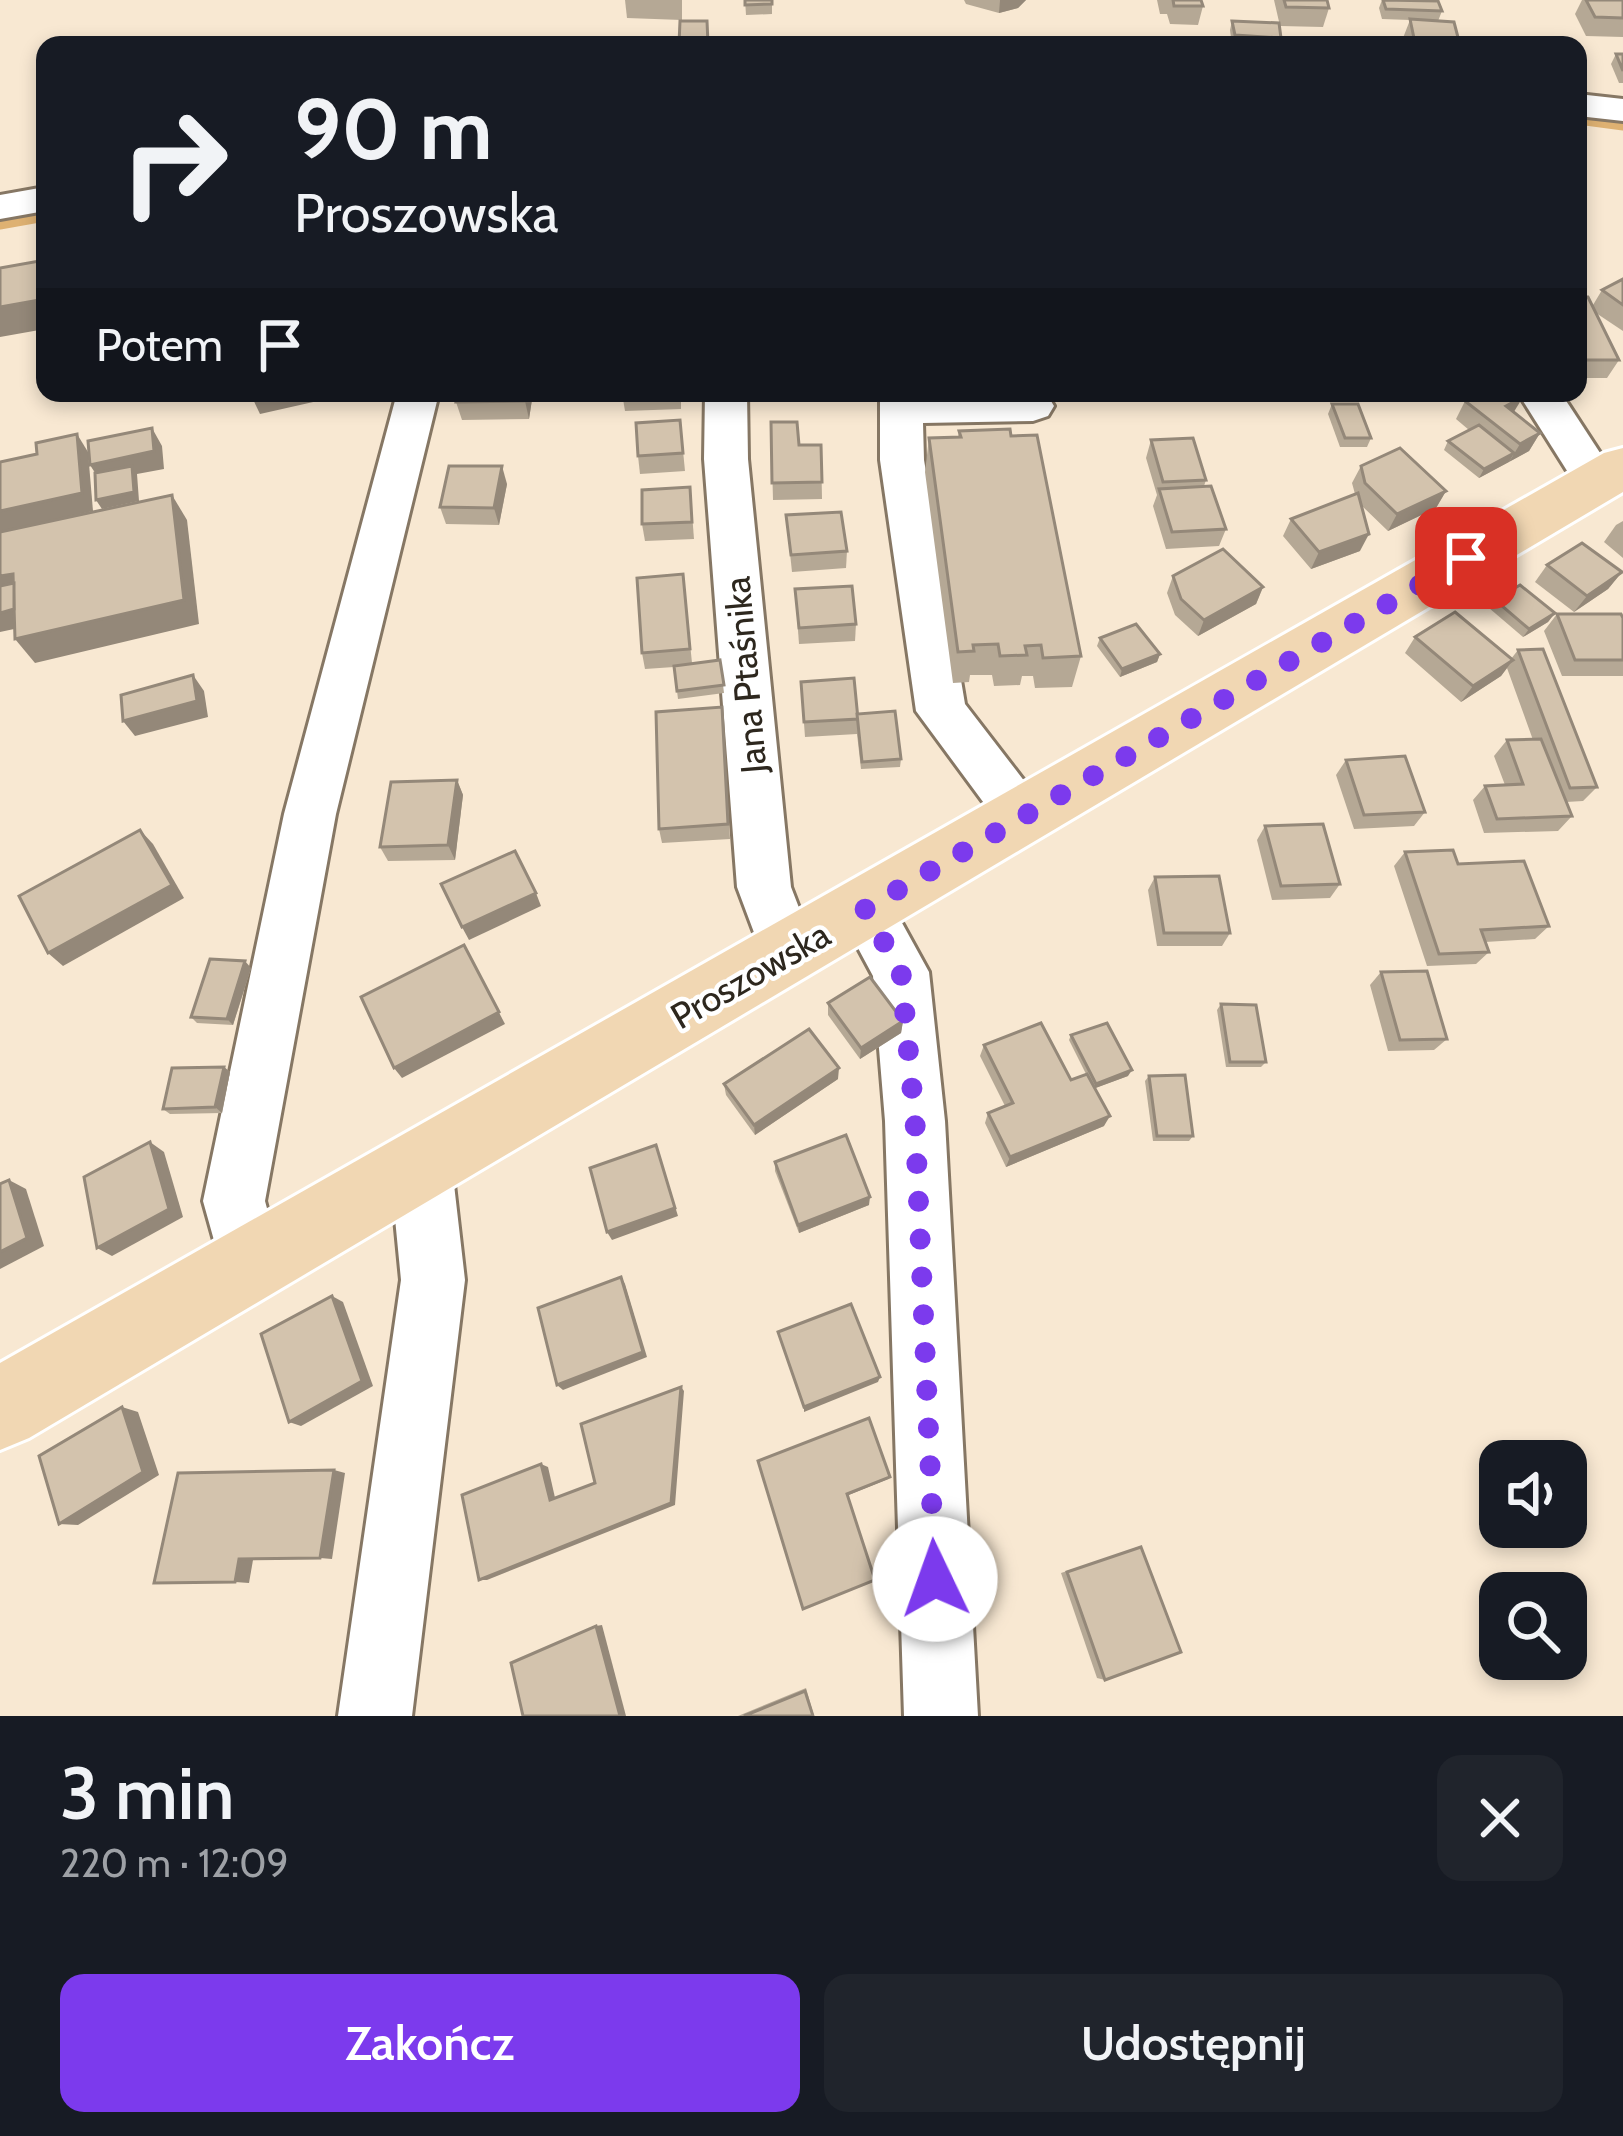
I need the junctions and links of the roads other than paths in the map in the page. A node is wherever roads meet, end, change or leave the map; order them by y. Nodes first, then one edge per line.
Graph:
1 (1587, 105) edge
2 (1623, 110) edge
3 (36, 201) edge
4 (0, 207) edge
5 (416, 402) edge
6 (726, 402) edge
7 (901, 402) edge
8 (945, 402) edge
9 (1547, 402) edge
10 (1033, 406) dead end
11 (1610, 474) edge
12 (1025, 817) junction
13 (865, 909) junction
14 (788, 952) junction
15 (421, 1167) junction
16 (250, 1264) junction
17 (0, 1409) edge
18 (375, 1716) edge
19 (941, 1716) edge

1 - 2 street
3 - 4 street
5 - 16 street
6 - 14 street, Jana Ptaśnika
7 - 12 street
8 - 10 street
9 - 11 street
11 - 12 main road, Proszowska
12 - 13 main road, Proszowska
13 - 14 main road, Proszowska
13 - 19 street
14 - 15 main road, Proszowska
15 - 16 main road, Proszowska
15 - 18 street
16 - 17 main road, Proszowska

